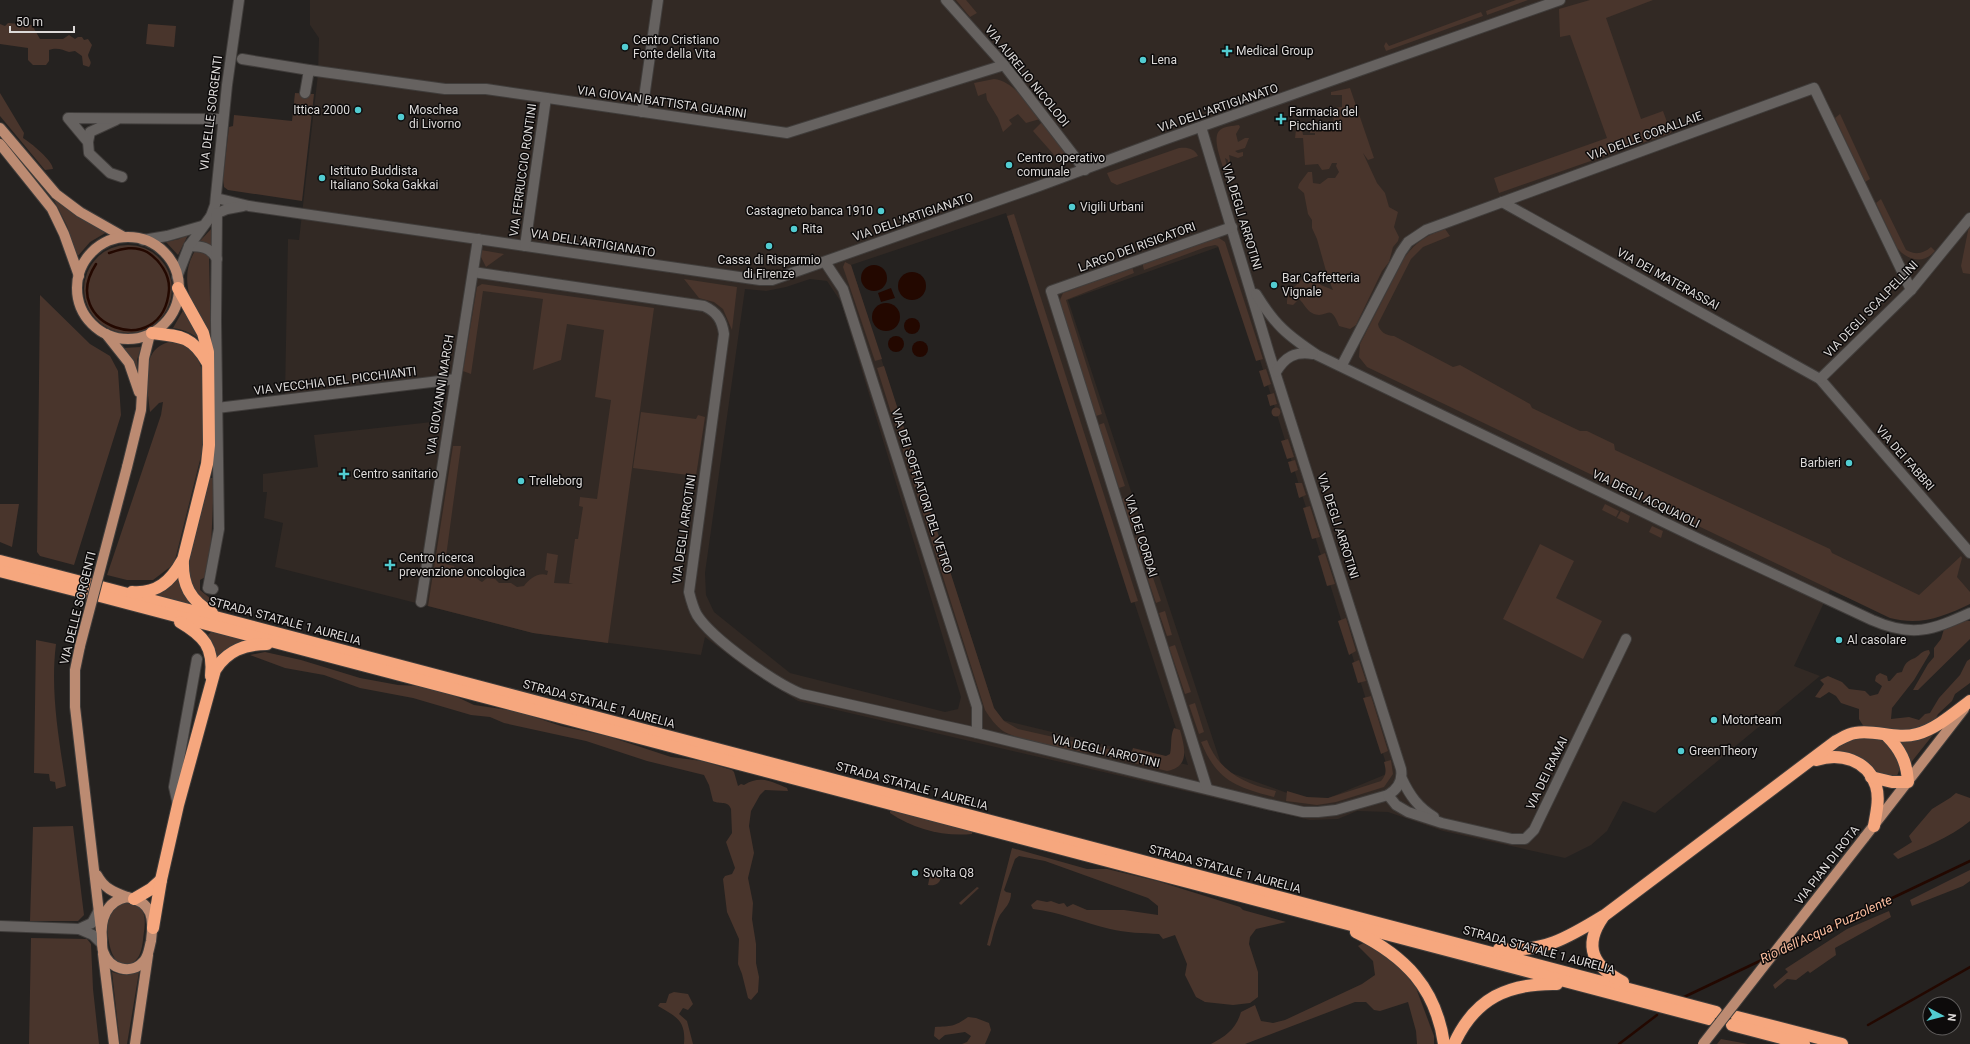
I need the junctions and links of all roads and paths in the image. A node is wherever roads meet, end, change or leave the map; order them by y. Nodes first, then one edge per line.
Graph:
1 (238, 0) edge
2 (658, 0) edge
3 (946, 0) edge
4 (1560, 0) edge
5 (242, 59) dead end
6 (1004, 65) junction
7 (309, 70) junction
8 (305, 93) dead end
9 (546, 98) junction
10 (642, 112) junction
11 (124, 119) junction
12 (223, 119) junction
13 (1201, 127) junction
14 (0, 128) edge
15 (88, 142) junction
16 (0, 144) edge
17 (1086, 170) junction
18 (122, 177) dead end
19 (216, 198) junction
20 (1502, 202) junction
21 (249, 206) junction
22 (214, 214) junction
23 (1970, 218) edge
24 (202, 226) junction
25 (1232, 227) junction
26 (124, 237) junction
27 (478, 239) junction
28 (143, 240) junction
29 (189, 246) junction
30 (525, 246) junction
31 (217, 259) junction
32 (825, 262) junction
33 (472, 272) junction
34 (79, 276) junction
35 (178, 282) junction
36 (1249, 283) junction
37 (1911, 290) junction
38 (1050, 291) joint
39 (105, 333) junction
40 (151, 333) junction
41 (1317, 354) junction
42 (207, 362) junction
43 (1342, 365) junction
44 (1276, 372) junction
45 (456, 379) junction
46 (1820, 379) junction
47 (142, 402) junction
48 (217, 408) junction
49 (1970, 553) edge
50 (183, 560) junction
51 (0, 561) edge
52 (0, 571) edge
53 (213, 589) dead end
54 (104, 591) junction
55 (421, 602) dead end
56 (1970, 612) edge
57 (171, 615) junction
58 (229, 621) junction
59 (1626, 639) dead end
60 (290, 646) junction
61 (197, 658) dead end
62 (210, 682) junction
63 (1970, 701) edge
64 (977, 733) junction
65 (1887, 736) junction
66 (1811, 761) junction
67 (1871, 777) junction
68 (1402, 779) junction
69 (1908, 782) junction
70 (1207, 788) junction
71 (1388, 795) junction
72 (178, 805) junction
73 (1442, 823) junction
74 (1874, 826) junction
75 (95, 871) junction
76 (161, 880) junction
77 (130, 898) junction
78 (98, 910) junction
79 (1605, 915) junction
80 (1324, 918) junction
81 (0, 926) edge
82 (153, 928) junction
83 (79, 929) junction
84 (101, 930) junction
85 (1447, 941) junction
86 (103, 948) junction
87 (149, 952) junction
88 (1586, 987) junction
89 (1660, 996) junction
90 (1758, 1032) junction
91 (114, 1044) edge
92 (134, 1044) edge
93 (1444, 1044) edge
94 (1454, 1044) edge
95 (1703, 1044) edge
96 (1784, 1044) edge
97 (1804, 1044) edge
98 (1842, 1044) edge

1 - 12 street, VIA DELLE SORGENTI
2 - 10 street
3 - 6 street, VIA AURELIO NICOLODI
4 - 13 street, VIA DELL'ARTIGIANATO
5 - 7 street, VIA GIOVAN BATTISTA GUARINI
6 - 10 street, VIA GIOVAN BATTISTA GUARINI
6 - 17 street, VIA AURELIO NICOLODI
7 - 8 street
7 - 9 street, VIA GIOVAN BATTISTA GUARINI
9 - 10 street, VIA GIOVAN BATTISTA GUARINI
9 - 30 street, VIA FERRUCCIO RONTINI
11 - 12 street
11 - 15 street
11 - 15 street
12 - 19 street, VIA DELLE SORGENTI
13 - 17 street, VIA DELL'ARTIGIANATO
13 - 25 street, VIA DEGLI ARROTINI
14 - 26 main road
15 - 18 street
16 - 34 main road
17 - 32 street, VIA DELL'ARTIGIANATO
19 - 21 street, VIA DELL'ARTIGIANATO
19 - 22 street, VIA DELLE SORGENTI
20 - 37 street, VIA DELLE CORALLAIE
20 - 43 street, VIA DELLE CORALLAIE
20 - 46 street, VIA DEI MATERASSAI
21 - 22 street, VIA DELL'ARTIGIANATO
21 - 27 street, VIA DELL'ARTIGIANATO
22 - 24 street, VIA DELLE SORGENTI
22 - 31 street, VIA DELLE SORGENTI
23 - 37 street, VIA DEGLI SCALPELLINI
24 - 28 street
24 - 29 street, VIA DELLE SORGENTI
25 - 36 street, VIA DEGLI ARROTINI
25 - 38 street, LARGO DEI RISICATORI
26 - 28 main road
26 - 34 main road
27 - 30 street, VIA DELL'ARTIGIANATO
27 - 33 street, VIA GIOVANNI MARCH
28 - 35 main road
29 - 31 street
29 - 35 street, VIA DELLE SORGENTI
30 - 32 street, VIA DELL'ARTIGIANATO
31 - 48 street, VIA DELLE SORGENTI
32 - 64 street, VIA DEI SOFFIATORI DEL VETRO
33 - 45 street, VIA GIOVANNI MARCH
33 - 64 street, VIA DEGLI ARROTINI
34 - 39 main road
35 - 40 main road
35 - 42 highway
36 - 41 street, VIA DEGLI ACQUAIOLI
36 - 44 street, VIA DEGLI ARROTINI
37 - 46 street, VIA DEGLI SCALPELLINI
38 - 70 street, VIA DEI CORDAI
39 - 40 main road
39 - 47 main road, VIA DELLE SORGENTI
40 - 42 highway
40 - 47 main road, VIA DELLE SORGENTI
41 - 43 street, VIA DEGLI ACQUAIOLI
41 - 44 street, VIA DEGLI ACQUAIOLI
42 - 50 highway
43 - 56 street, VIA DEGLI ACQUAIOLI
44 - 68 street, VIA DEGLI ARROTINI
45 - 48 street, VIA VECCHIA DEL PICCHIANTI
45 - 55 street, VIA GIOVANNI MARCH
46 - 49 street, VIA DEI FABBRI
47 - 75 main road, VIA DELLE SORGENTI, bridge
48 - 53 street, VIA DELLE SORGENTI
50 - 54 highway
50 - 58 highway
51 - 52 highway
54 - 57 highway, STRADA STATALE 1 AURELIA
54 - 58 highway, STRADA STATALE 1 AURELIA
57 - 60 highway, STRADA STATALE 1 AURELIA
57 - 62 highway
58 - 85 highway, STRADA STATALE 1 AURELIA
59 - 73 street, VIA DEI RAMAI
60 - 62 highway
60 - 80 highway, STRADA STATALE 1 AURELIA
61 - 72 street
62 - 72 highway
63 - 65 highway
63 - 69 main road, VIA PIAN DI ROTA
64 - 70 street, VIA DEGLI ARROTINI
65 - 66 highway
65 - 69 highway
66 - 67 highway
66 - 79 highway
67 - 69 highway
67 - 74 highway
68 - 71 street
68 - 73 street, VIA DEI RAMAI
69 - 74 main road, VIA PIAN DI ROTA
70 - 71 street, VIA DEGLI ARROTINI
71 - 73 street, VIA DEI RAMAI
72 - 76 highway
74 - 95 main road, VIA PIAN DI ROTA, bridge
75 - 77 main road, VIA DELLE SORGENTI
75 - 78 main road, VIA DELLE SORGENTI
76 - 77 highway
76 - 82 highway
77 - 82 main road, VIA DELLE SORGENTI
77 - 84 main road, VIA DELLE SORGENTI
78 - 83 street
78 - 84 main road, VIA DELLE SORGENTI
79 - 85 highway
79 - 89 highway
80 - 88 highway, STRADA STATALE 1 AURELIA
80 - 93 highway
81 - 83 street
82 - 87 main road, VIA DELLE SORGENTI
83 - 86 street
84 - 86 main road, VIA DELLE SORGENTI
85 - 89 highway, STRADA STATALE 1 AURELIA
86 - 87 main road, VIA DELLE SORGENTI
86 - 91 main road, VIA DELLE SORGENTI
87 - 92 main road, VIA DELLE SORGENTI
88 - 89 highway, STRADA STATALE 1 AURELIA
88 - 94 highway
90 - 96 highway
90 - 97 highway
90 - 98 highway

